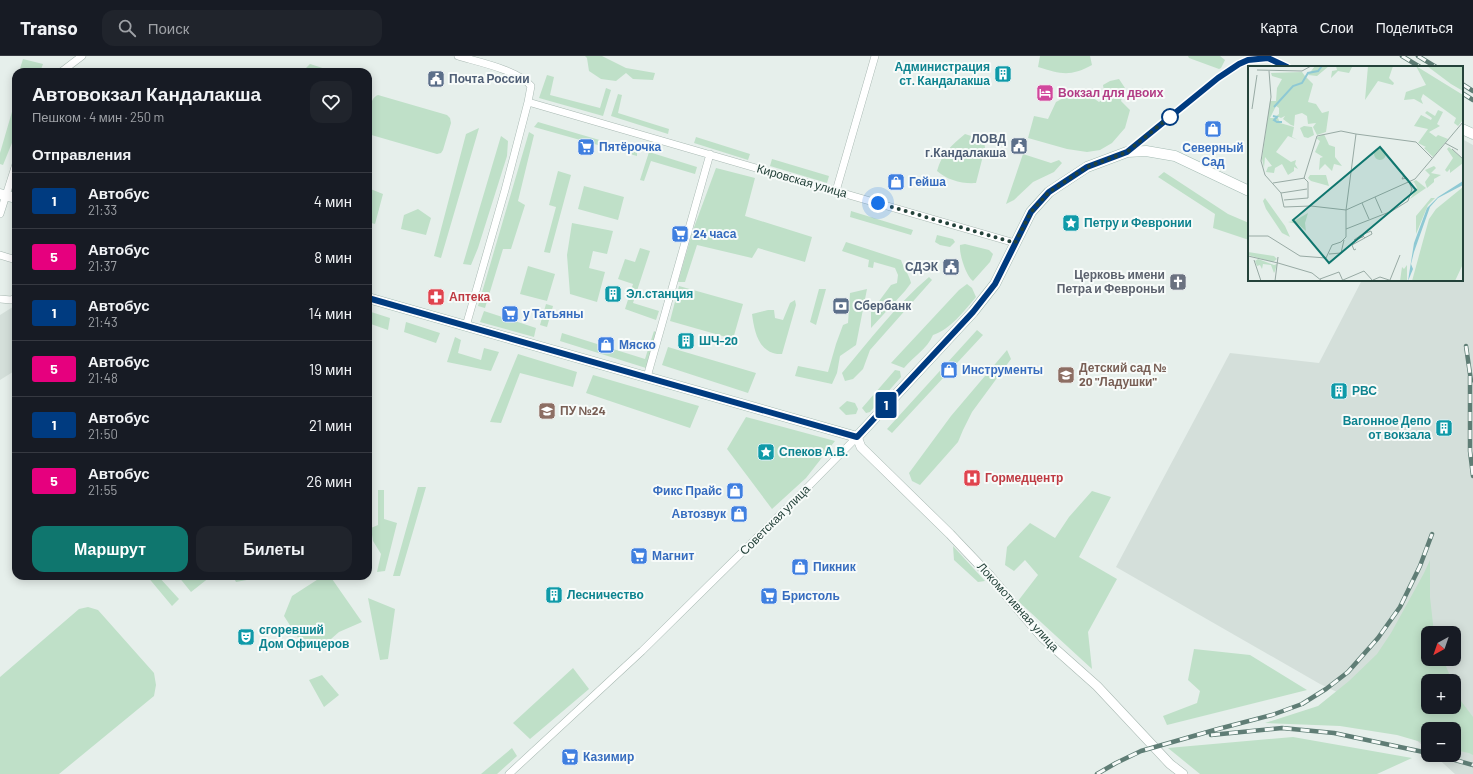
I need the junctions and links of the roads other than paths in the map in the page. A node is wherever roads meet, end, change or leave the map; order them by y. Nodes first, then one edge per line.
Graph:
1 (82, 56) edge
2 (458, 56) edge
3 (875, 56) edge
4 (1285, 66) edge
5 (66, 68) edge
6 (528, 102) junction
7 (1463, 129) edge
8 (1473, 134) edge
9 (1127, 152) junction
10 (710, 154) junction
11 (12, 178) edge
12 (836, 191) junction
13 (1248, 191) edge
14 (7, 196) edge
15 (0, 214) edge
16 (1015, 243) junction
17 (0, 255) edge
18 (12, 259) edge
19 (0, 299) edge
20 (372, 299) edge
21 (12, 300) edge
22 (466, 326) junction
23 (648, 377) junction
24 (857, 437) junction
25 (508, 774) edge
26 (1183, 774) edge

1 - 5 street
2 - 6 street
3 - 12 street
4 - 9 street
6 - 10 street, Кировская улица
6 - 22 street
7 - 8 main road
9 - 13 main road
9 - 16 main road
10 - 12 street, Кировская улица
10 - 23 street
11 - 14 street
12 - 16 street, Кировская улица
14 - 15 street
16 - 24 main road, Советская улица
17 - 18 street
19 - 21 street
20 - 22 main road
22 - 23 main road
23 - 24 main road
24 - 25 street, Советская улица
24 - 26 street, Локомотивная улица

